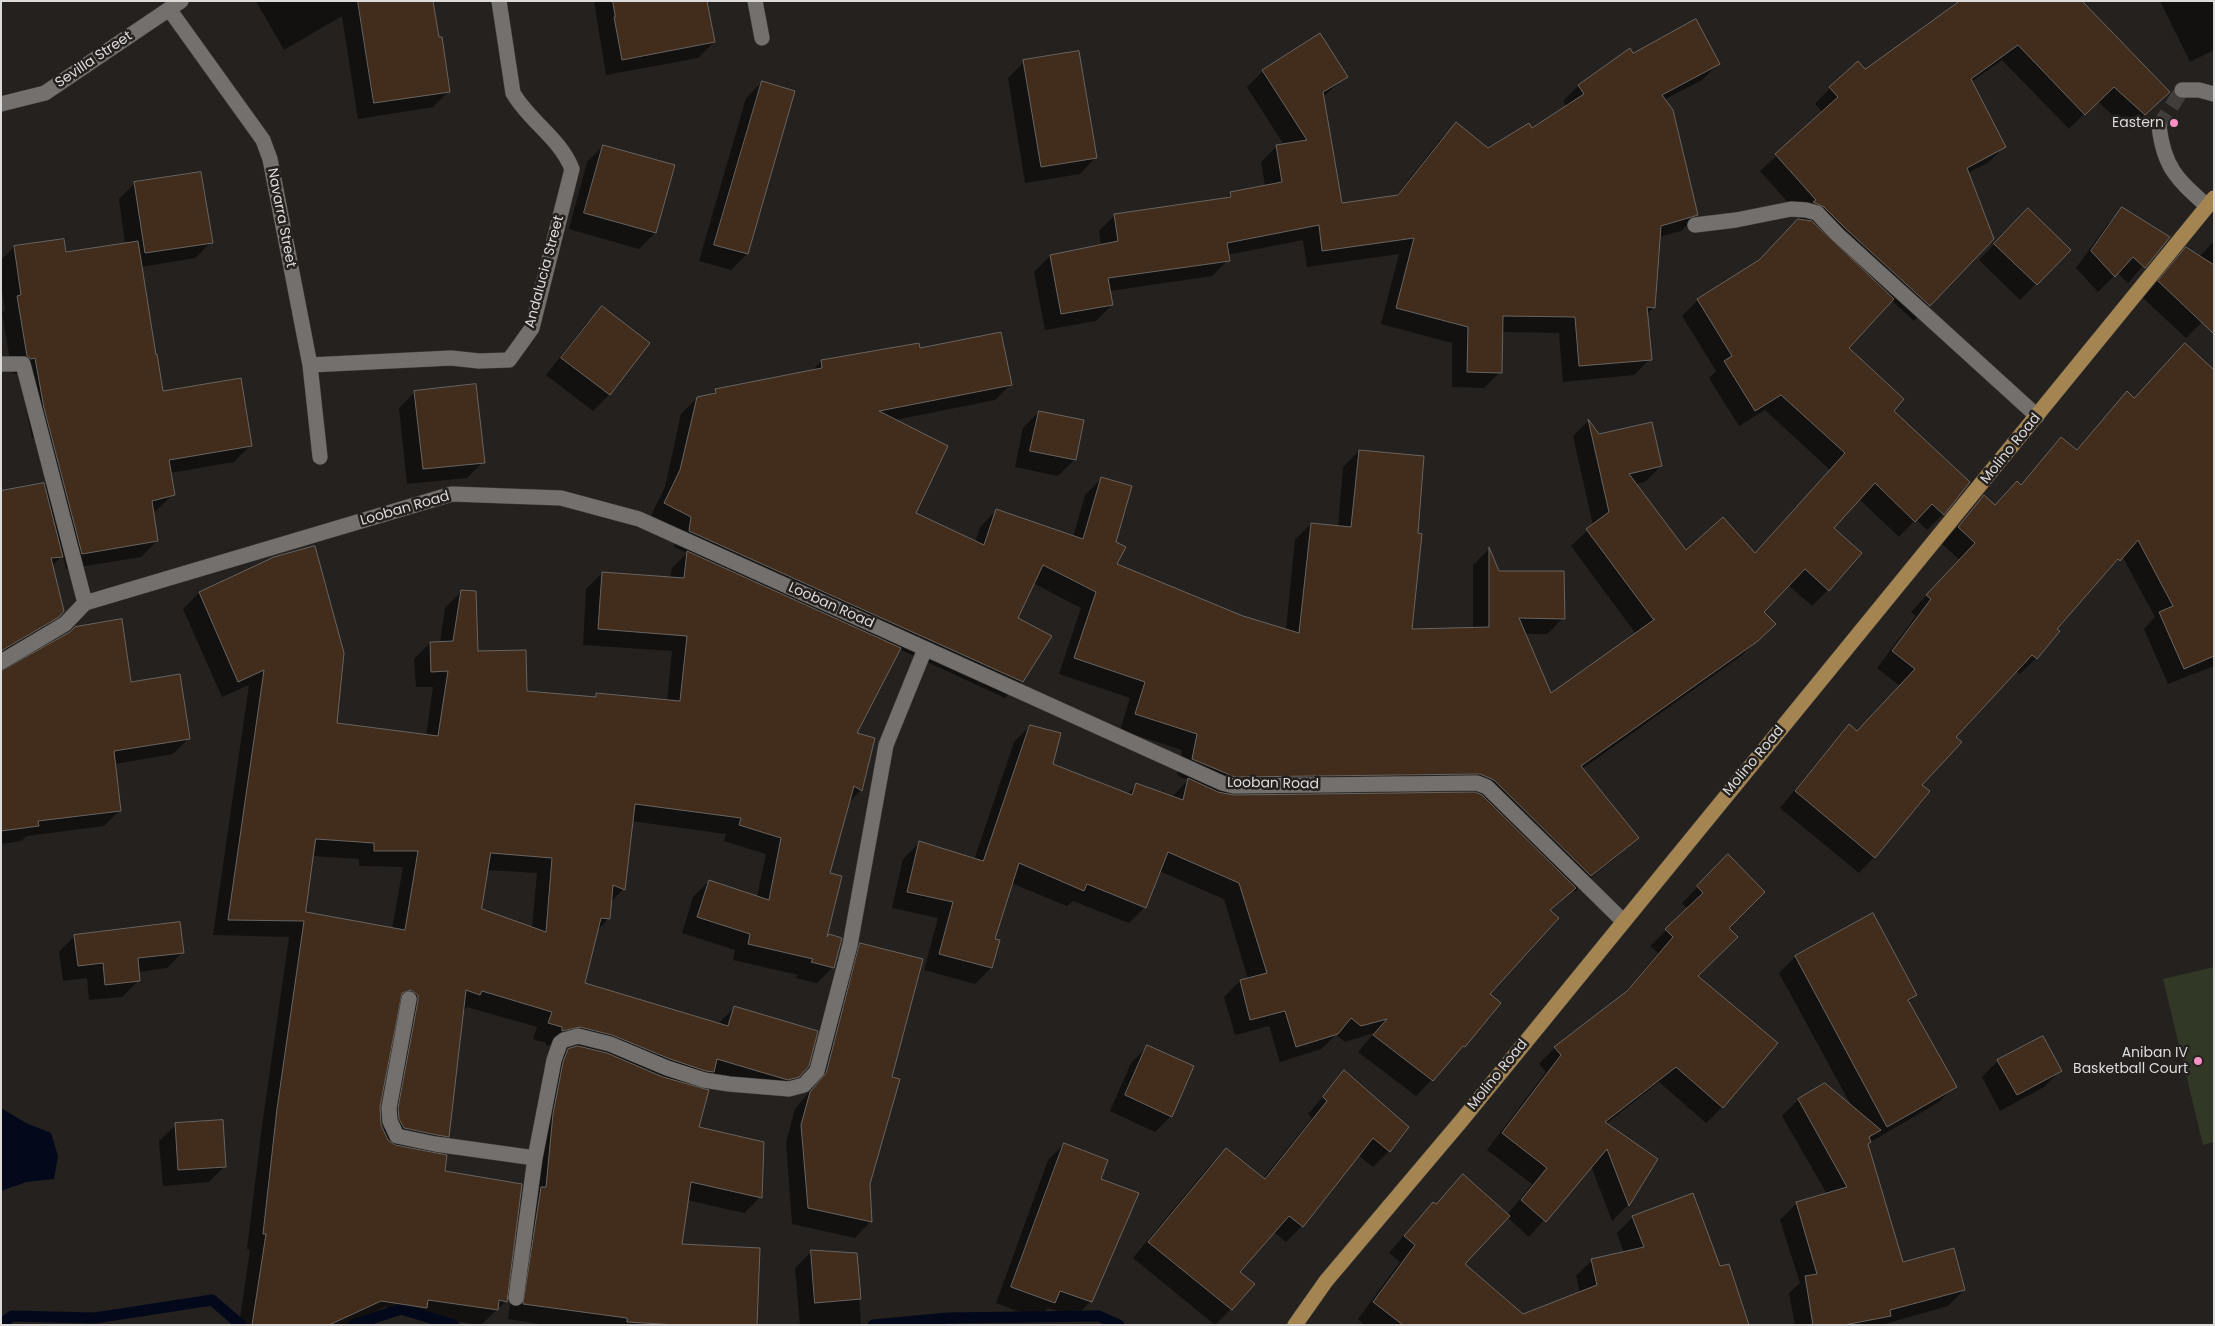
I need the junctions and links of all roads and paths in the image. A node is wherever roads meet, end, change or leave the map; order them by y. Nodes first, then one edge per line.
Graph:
1 (499, 1) edge
2 (755, 1) edge
3 (175, 5) edge
4 (762, 38) dead end
5 (2182, 90) dead end
6 (2214, 94) edge
7 (1, 104) edge
8 (2158, 126) tunnel mouth
9 (2211, 202) edge
10 (1695, 225) dead end
11 (1, 364) edge
12 (310, 365) junction
13 (2037, 416) junction
14 (320, 457) dead end
15 (86, 603) junction
16 (925, 648) junction
17 (1, 662) edge
18 (1623, 921) junction
19 (409, 999) dead end
20 (536, 1158) junction
21 (516, 1298) dead end
22 (1295, 1325) edge

1 - 12 street, Andalucia Street
2 - 4 street
3 - 7 street, Sevilla Street
3 - 12 street, Navarra Street
5 - 6 street
8 - 9 street
9 - 13 main road, Molino Road
10 - 13 street
11 - 15 street
12 - 14 street, Navarra Street
13 - 18 main road, Molino Road
15 - 16 street, Looban Road
15 - 17 street, Looban Road
16 - 18 street, Looban Road
16 - 20 street
18 - 22 main road, Molino Road
19 - 20 street
20 - 21 street

